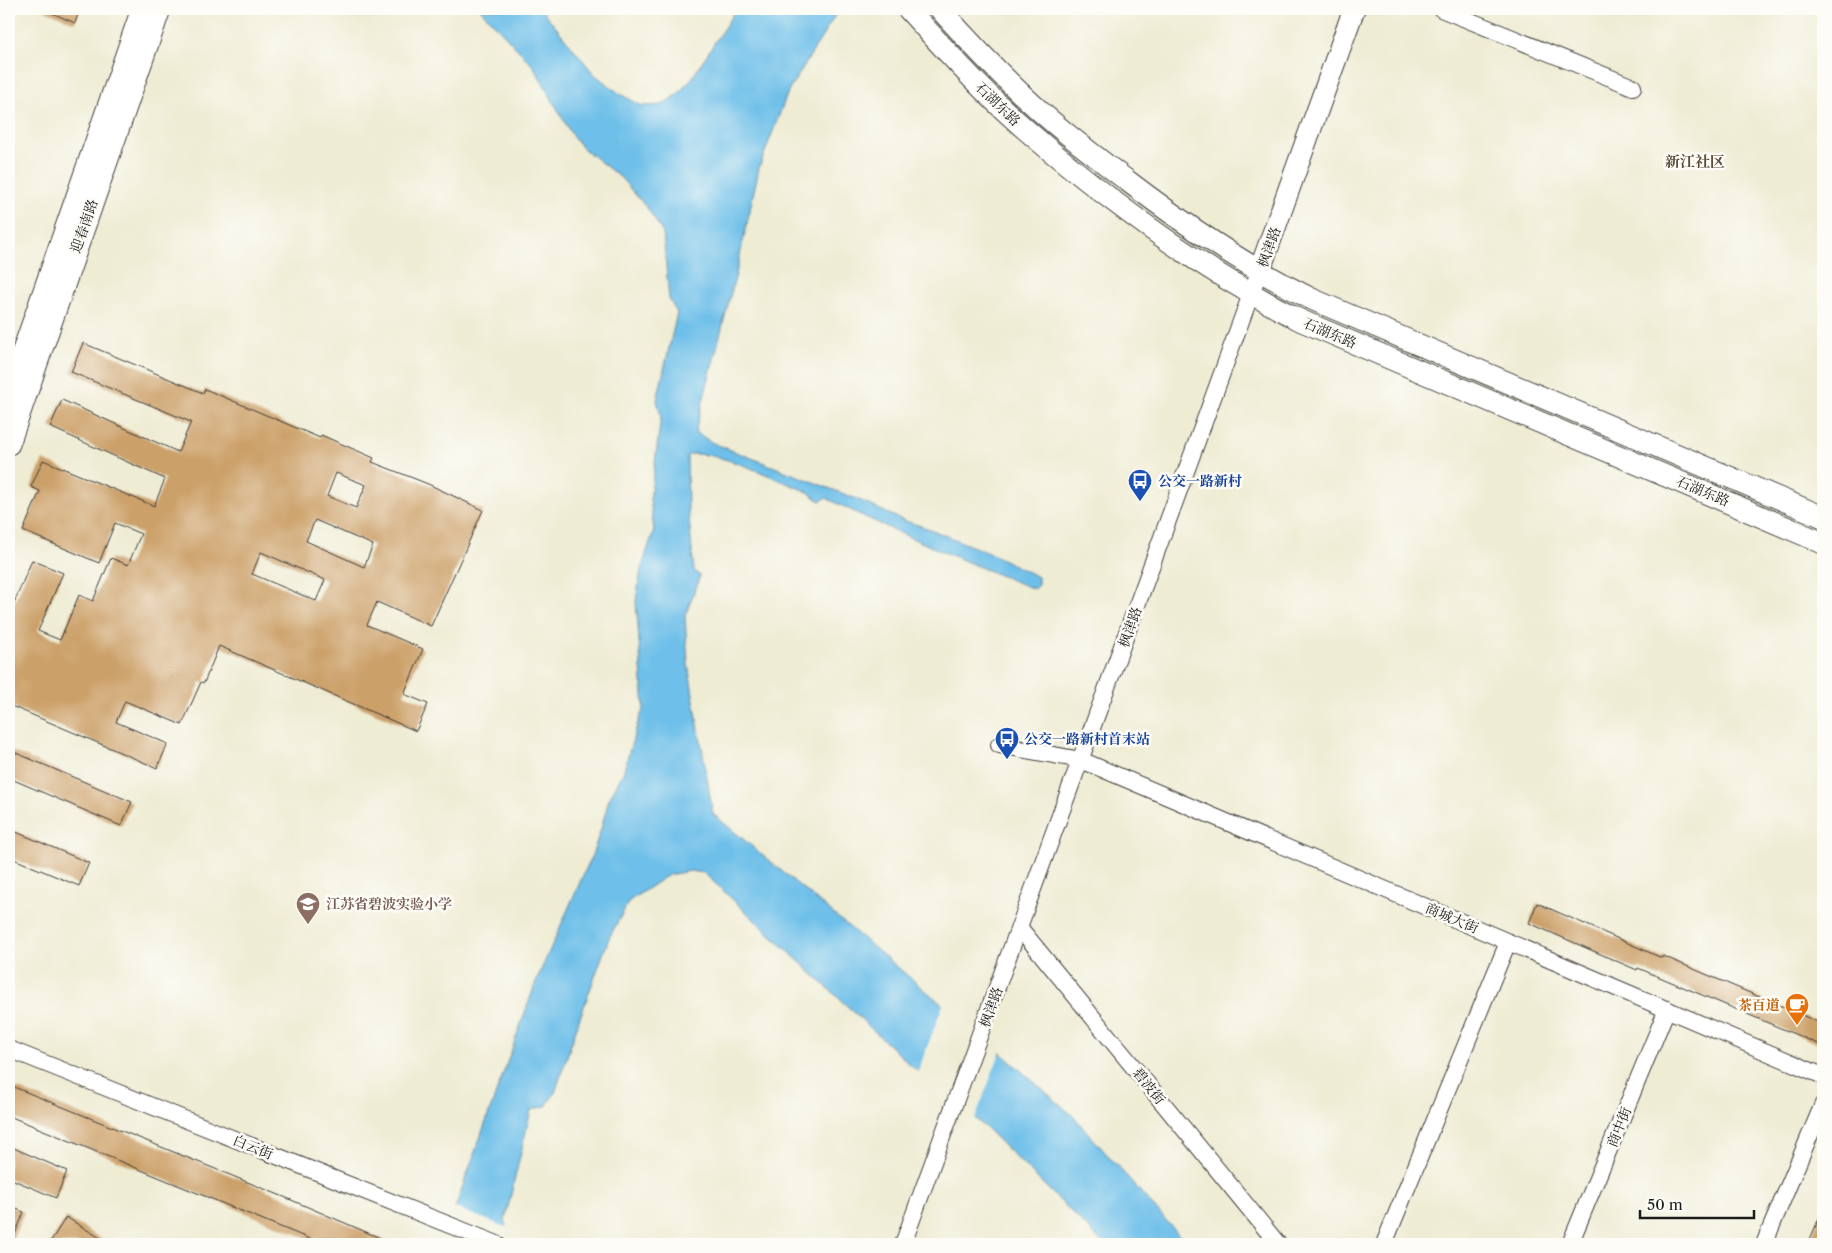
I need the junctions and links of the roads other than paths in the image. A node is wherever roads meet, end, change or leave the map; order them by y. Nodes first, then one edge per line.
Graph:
1 (142, 9) edge
2 (160, 9) edge
3 (908, 9) edge
4 (940, 9) edge
5 (1354, 9) edge
6 (1441, 9) edge
7 (1632, 86) dead end
8 (1260, 272) junction
9 (1251, 295) junction
10 (9, 391) edge
11 (9, 444) edge
12 (1823, 517) edge
13 (1823, 543) edge
14 (999, 745) dead end
15 (1081, 760) junction
16 (1019, 927) junction
17 (1508, 942) junction
18 (1667, 1009) junction
19 (9, 1049) edge
20 (1823, 1076) edge
21 (1823, 1104) edge
22 (497, 1244) edge
23 (903, 1244) edge
24 (1278, 1244) edge
25 (1384, 1244) edge
26 (1570, 1244) edge
27 (1764, 1244) edge

1 - 10 main road, 迎春南路
2 - 11 main road, 迎春南路
3 - 9 main road, 石湖东路
4 - 8 main road, 石湖东路
5 - 8 main road, 枫津路
6 - 7 street
8 - 9 street, 枫津路
8 - 12 main road, 石湖东路
9 - 13 main road, 石湖东路
9 - 15 street, 枫津路
14 - 15 street, 商城大街
15 - 16 street, 枫津路
15 - 17 street, 商城大街
16 - 23 street, 枫津路
16 - 24 street, 碧波街
17 - 18 street, 商城大街
17 - 25 street
18 - 20 street, 商城大街
18 - 26 street, 商中街
19 - 22 street, 白云街
21 - 27 street

